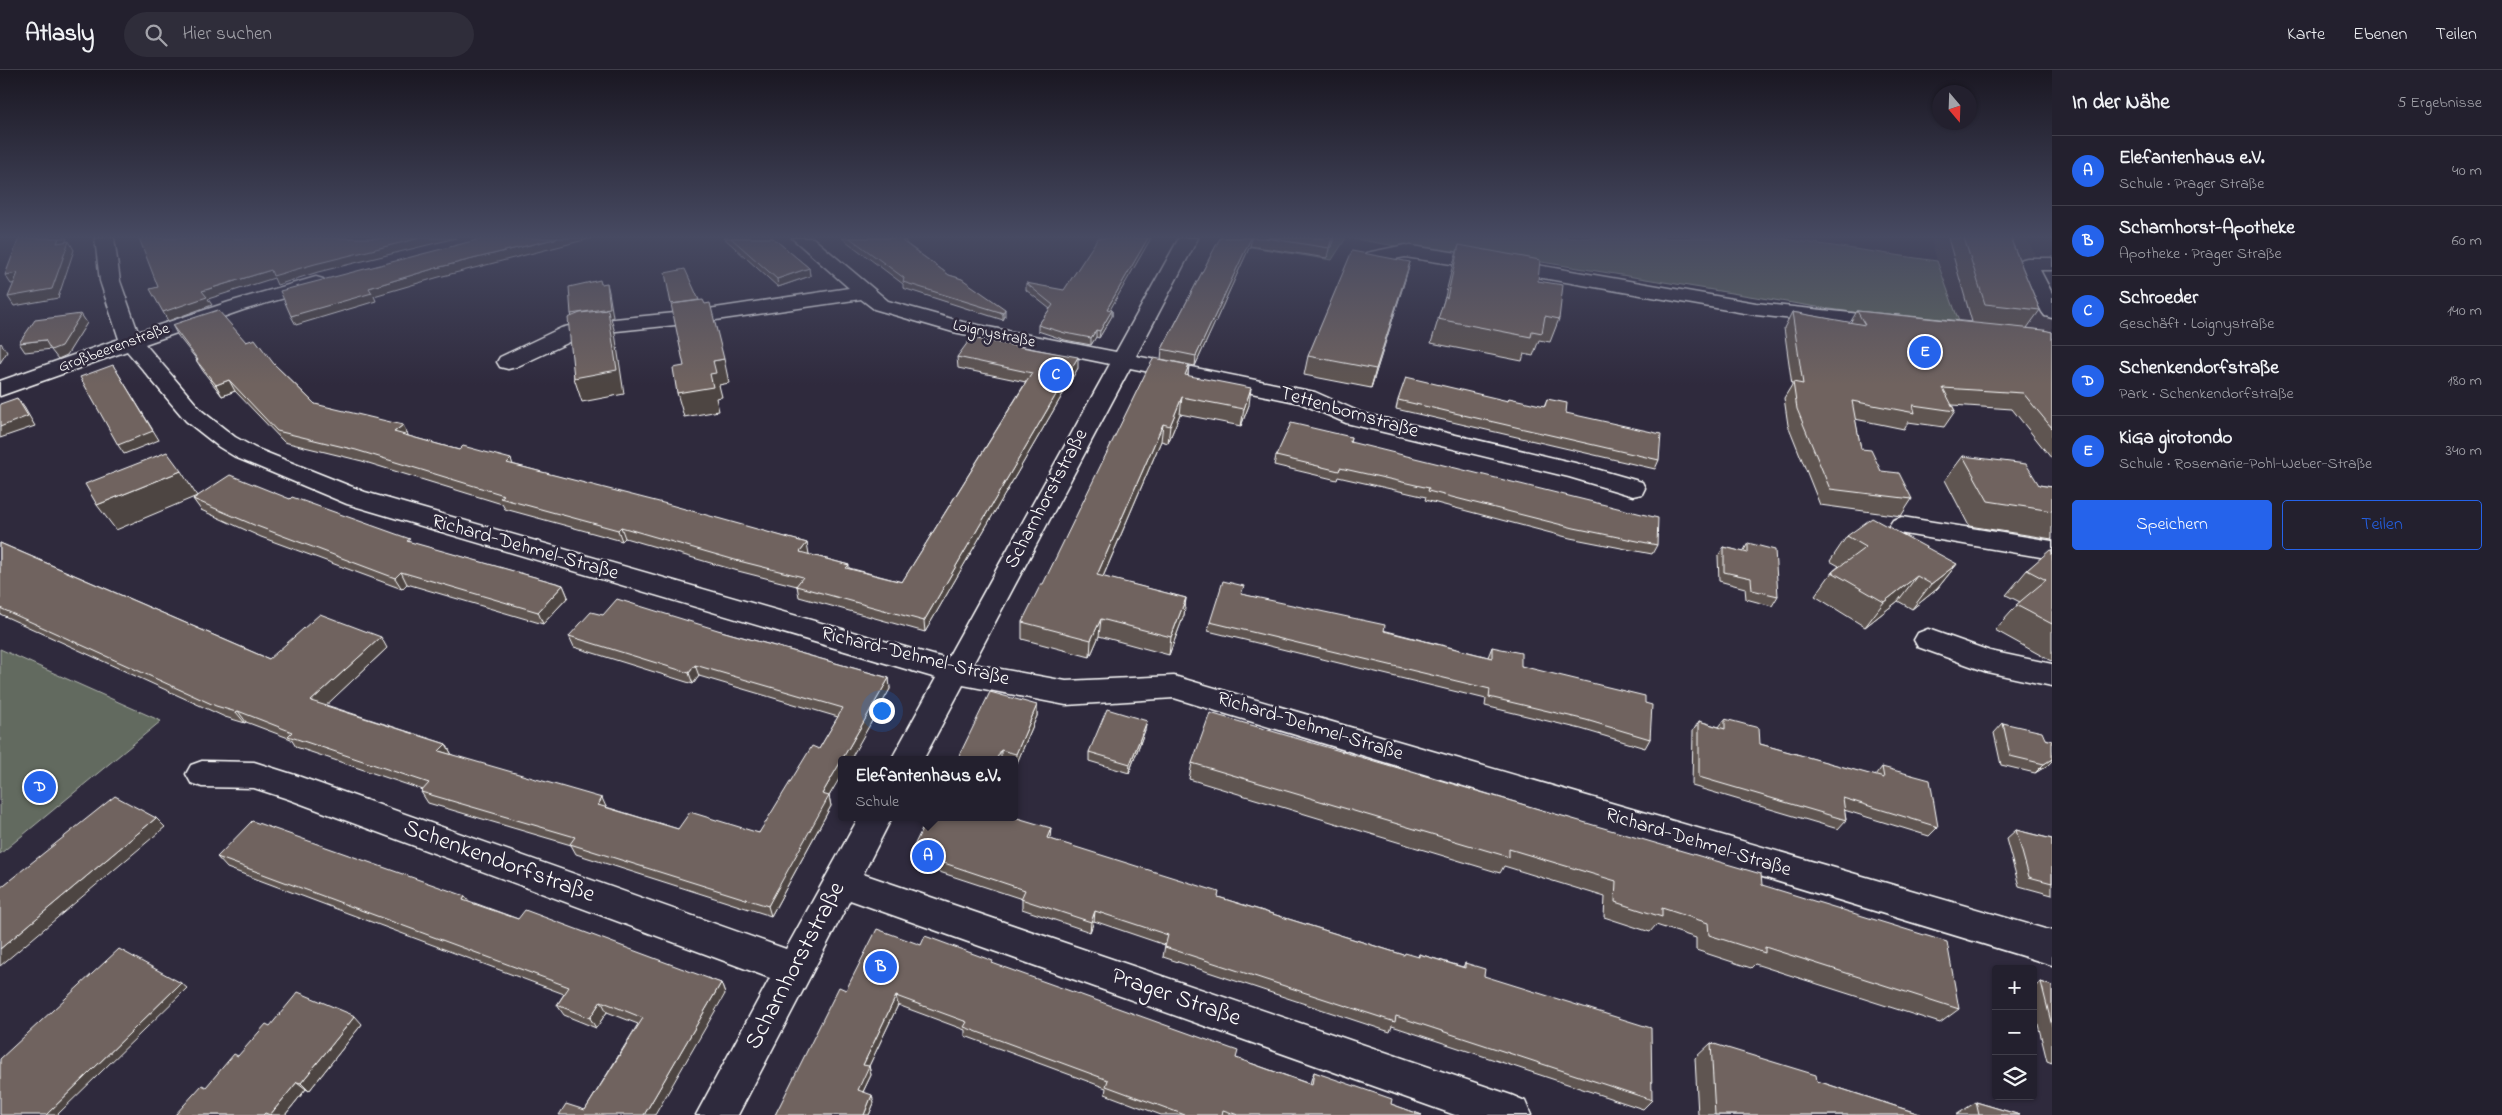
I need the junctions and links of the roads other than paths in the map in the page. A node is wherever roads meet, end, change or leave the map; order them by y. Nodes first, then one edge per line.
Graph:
1 (112, 287) edge
2 (299, 287) edge
3 (859, 287) edge
4 (1162, 287) edge
5 (1628, 287) edge
6 (2039, 287) edge
7 (865, 292) junction
8 (2052, 312) edge
9 (1909, 325) edge
10 (131, 342) junction
11 (1122, 360) junction
12 (508, 362) dead end
13 (0, 389) edge
14 (1633, 488) dead end
15 (1902, 526) dead end
16 (2052, 550) edge
17 (1928, 640) dead end
18 (954, 672) junction
19 (2052, 675) edge
20 (909, 756) edge
21 (202, 774) dead end
22 (874, 821) edge
23 (842, 882) junction
24 (2052, 948) edge
25 (793, 969) junction
26 (716, 1115) edge
27 (1511, 1115) edge

1 - 10 street, Richard-Dehmel-Straße
2 - 10 street, Großbeerenstraße
3 - 7 street, Loignystraße
4 - 11 street, Scharnhorststraße
5 - 9 street
6 - 8 street
7 - 11 street, Loignystraße
7 - 12 street
10 - 13 street, Großbeerenstraße
10 - 18 street, Richard-Dehmel-Straße
11 - 14 street, Tettenbornstraße
11 - 18 street, Scharnhorststraße
15 - 16 street
17 - 19 street
18 - 20 street, Scharnhorststraße
18 - 24 street, Richard-Dehmel-Straße
21 - 25 street, Schenkendorfstraße
22 - 23 street, Scharnhorststraße
23 - 25 street, Scharnhorststraße
23 - 27 street, Prager Straße
25 - 26 street, Scharnhorststraße

